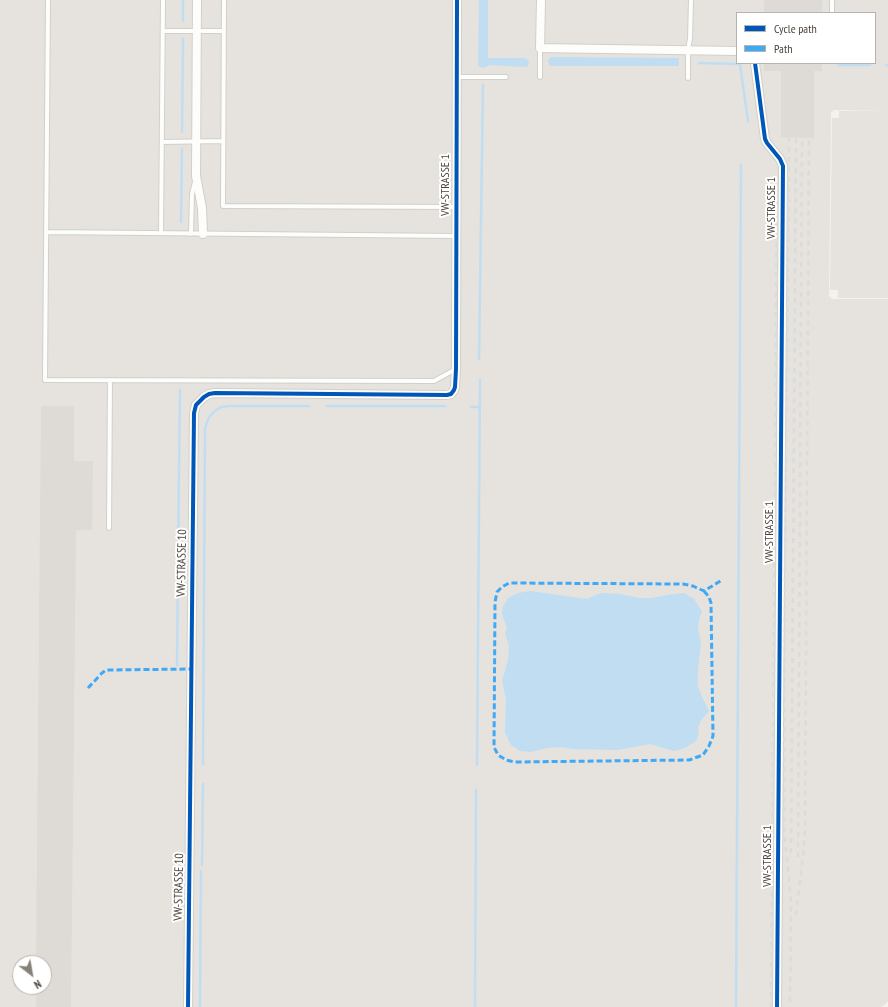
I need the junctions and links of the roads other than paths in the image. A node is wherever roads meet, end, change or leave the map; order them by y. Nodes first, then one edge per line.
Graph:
1 (48, 0) edge
2 (163, 0) edge
3 (197, 0) edge
4 (224, 0) edge
5 (457, 0) edge
6 (541, 0) edge
7 (691, 0) edge
8 (832, 0) edge
9 (832, 12) edge
10 (163, 31) junction
11 (197, 31) junction
12 (224, 31) junction
13 (540, 48) junction
14 (688, 50) junction
15 (736, 51) edge
16 (755, 64) edge
17 (457, 77) junction
18 (506, 77) dead end
19 (540, 77) dead end
20 (688, 78) dead end
21 (197, 141) junction
22 (223, 141) junction
23 (162, 142) junction
24 (196, 176) junction
25 (456, 207) junction
26 (46, 232) junction
27 (161, 233) junction
28 (192, 234) junction
29 (202, 234) junction
30 (456, 236) junction
31 (456, 369) junction
32 (110, 380) junction
33 (108, 528) dead end
34 (188, 1007) edge
35 (777, 1007) edge

1 - 26 lane
2 - 10 lane
3 - 11 street
4 - 12 lane
5 - 17 street, VW-STRASSE 1
6 - 13 street
7 - 14 lane
8 - 9 lane
10 - 11 lane
10 - 23 lane
11 - 12 lane
11 - 21 street
12 - 22 lane
13 - 14 street
13 - 19 lane
14 - 15 street
14 - 20 lane
16 - 35 street, VW-STRASSE 1
17 - 18 lane
17 - 25 street, VW-STRASSE 1
21 - 22 lane
21 - 23 lane
21 - 24 street
22 - 25 lane
23 - 27 lane
24 - 28 lane
24 - 29 street
25 - 30 street, VW-STRASSE 1
26 - 27 lane
26 - 32 lane
27 - 28 lane
28 - 29 lane
29 - 30 lane
30 - 31 street, VW-STRASSE 1
31 - 32 lane
31 - 34 street, VW-STRASSE 10
32 - 33 lane

